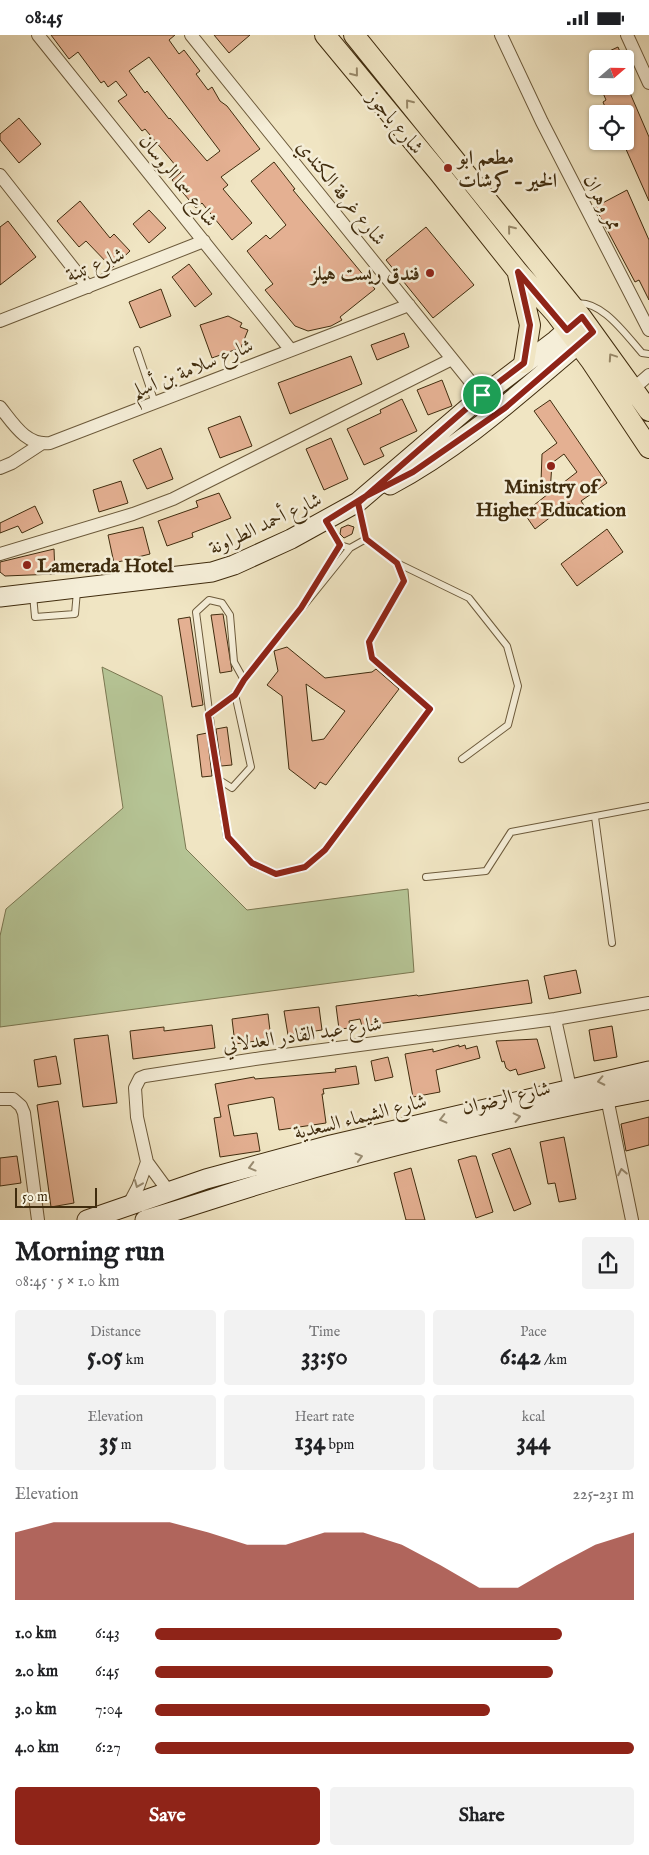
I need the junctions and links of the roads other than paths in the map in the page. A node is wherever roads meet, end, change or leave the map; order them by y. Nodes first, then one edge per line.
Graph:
1 (38, 35) edge
2 (191, 35) edge
3 (324, 35) edge
4 (354, 35) edge
5 (501, 35) edge
6 (627, 35) edge
7 (649, 83) edge
8 (0, 175) edge
9 (204, 241) junction
10 (518, 272) junction
11 (88, 287) junction
12 (409, 305) junction
13 (0, 321) edge
14 (579, 326) junction
15 (649, 330) edge
16 (290, 349) junction
17 (137, 350) dead end
18 (649, 354) edge
19 (452, 359) junction
20 (524, 363) junction
21 (649, 375) edge
22 (633, 389) junction
23 (482, 395) junction
24 (155, 403) junction
25 (0, 407) edge
26 (649, 411) edge
27 (41, 444) junction
28 (649, 448) edge
29 (0, 468) edge
30 (362, 499) junction
31 (326, 521) junction
32 (366, 539) junction
33 (340, 545) junction
34 (350, 548) junction
35 (0, 554) edge
36 (397, 563) junction
37 (0, 597) edge
38 (301, 608) junction
39 (244, 680) junction
40 (235, 695) junction
41 (208, 715) junction
42 (462, 759) dead end
43 (218, 779) junction
44 (649, 807) edge
45 (595, 817) junction
46 (426, 877) dead end
47 (612, 943) dead end
48 (649, 1003) edge
49 (555, 1019) junction
50 (649, 1071) edge
51 (570, 1088) junction
52 (649, 1090) edge
53 (607, 1098) junction
54 (0, 1099) edge
55 (331, 1145) junction
56 (147, 1162) junction
57 (336, 1163) junction
58 (289, 1166) junction
59 (169, 1192) junction
60 (128, 1206) junction
61 (38, 1220) edge
62 (87, 1220) edge
63 (145, 1220) edge
64 (632, 1220) edge

1 - 9 street, شارع سما الروسان
2 - 12 street, شارع غرفة الكندي
3 -> 10 main road, شارع ياجوز
14 -> 4 main road, شارع ياجوز
5 - 15 street, ممر وهران
6 - 7 street
8 - 11 street
9 - 11 street, شارع تبنة
9 - 16 street, شارع سما الروسان
10 - 14 main road, شارع ياجوز
10 - 20 main road
11 - 13 street, شارع تبنة
12 - 16 street, شارع سلامة بن أسلم
12 - 19 street, شارع غرفة الكندي
14 - 18 lane
14 - 20 main road, شارع أحمد الطراونة
22 -> 14 main road, شارع ياجوز
14 - 28 main road, شارع ياجوز
14 - 30 main road, شارع أحمد الطراونة
16 - 24 street, شارع سلامة بن أسلم
17 - 24 lane
19 - 23 street, شارع غرفة الكندي
19 - 35 street
20 - 23 main road, شارع أحمد الطراونة
21 - 22 street
22 - 26 main road, شارع ياجوز
23 - 30 main road, شارع أحمد الطراونة
24 - 27 street, شارع سلامة بن أسلم
25 - 27 street
27 - 29 street, شارع سلامة بن أسلم
30 - 31 main road, شارع أحمد الطراونة
30 - 32 lane
31 - 33 lane
31 - 37 main road, شارع أحمد الطراونة
32 - 34 lane
32 - 36 lane
33 - 34 lane
33 - 38 lane
34 - 38 lane
36 - 42 lane
36 - 43 lane
38 - 39 lane
39 - 40 lane
39 - 41 lane
40 - 41 lane
40 - 43 lane
41 - 43 lane
44 - 45 lane
45 - 46 lane
45 - 47 lane
48 - 49 street, شارع عبد القادر العدلاني
49 - 51 street
49 - 56 street, شارع عبد القادر العدلاني
50 -> 51 main road, شارع الشيماء السعدية
51 -> 55 main road, شارع الشيماء السعدية
52 - 53 main road, شارع الرضوان
57 -> 53 main road, شارع الرضوان
64 -> 53 street
54 - 61 street
55 - 57 main road
55 - 58 main road, شارع الشيماء السعدية
56 - 59 street, شارع عبد القادر العدلاني
56 -> 60 street
57 - 58 main road, شارع الرضوان
58 -> 59 main road, شارع الشيماء السعدية
58 - 63 main road, شارع الرضوان
59 - 60 main road, شارع الشيماء السعدية
60 - 62 main road, شارع الشيماء السعدية

